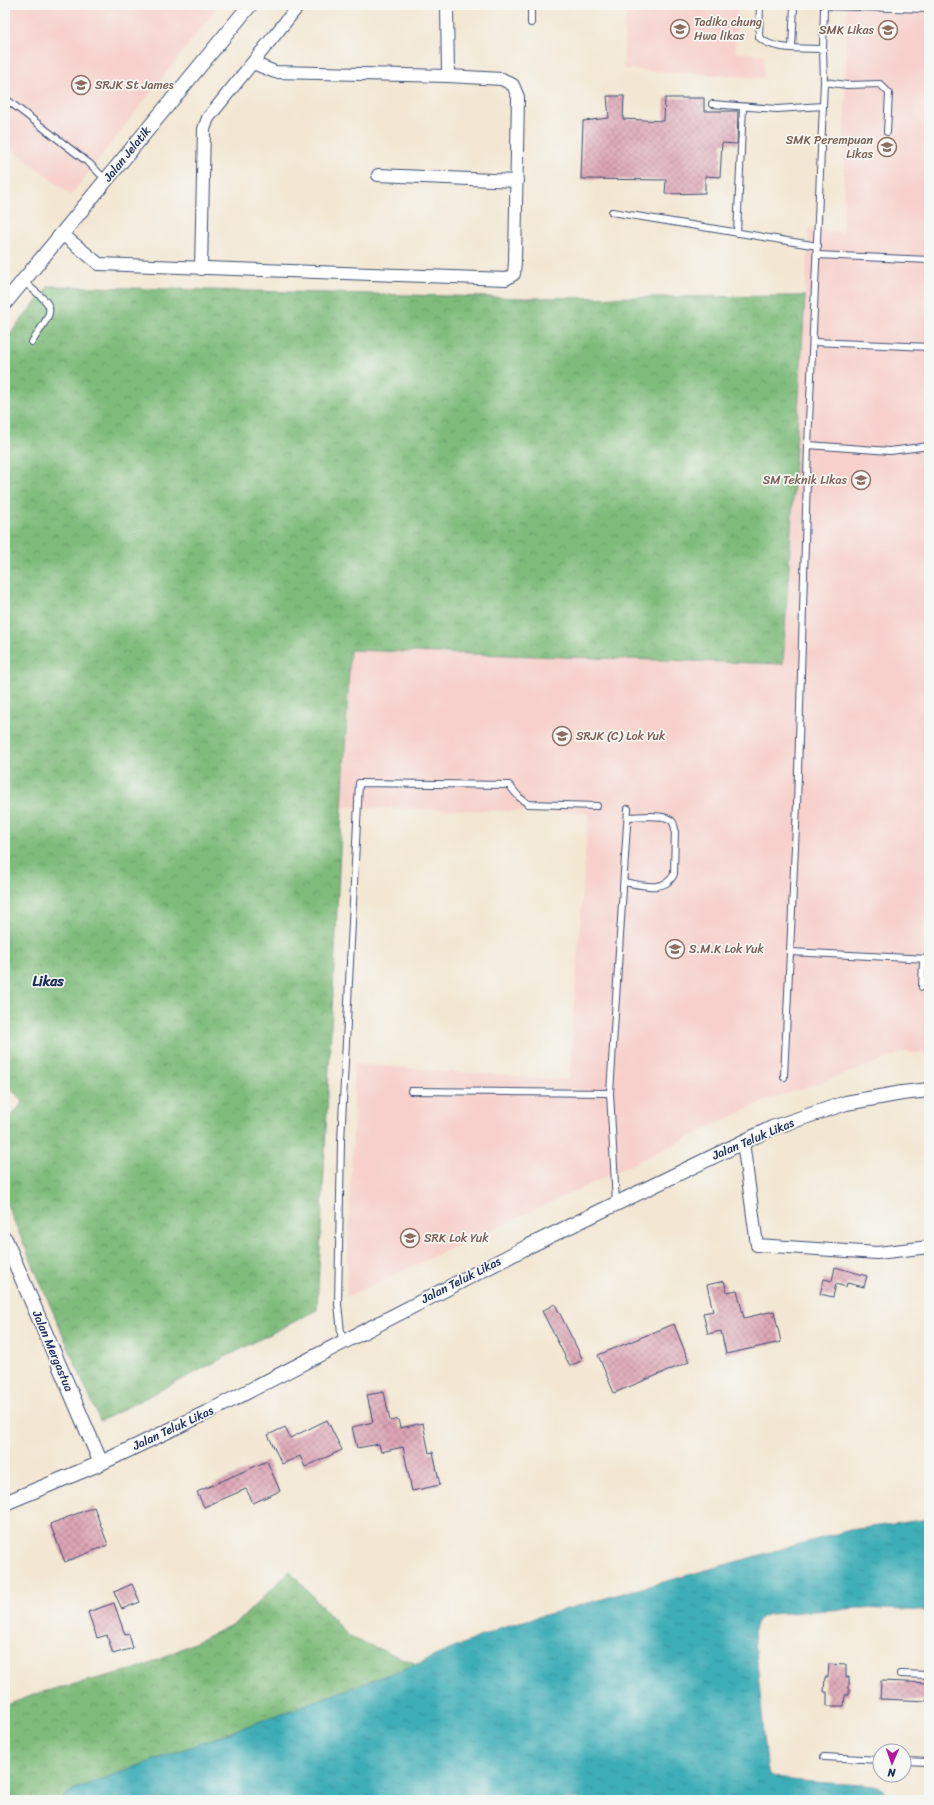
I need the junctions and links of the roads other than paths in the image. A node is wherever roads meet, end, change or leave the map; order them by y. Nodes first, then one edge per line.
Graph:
1 (250, 5) edge
2 (299, 5) edge
3 (447, 5) edge
4 (531, 5) edge
5 (760, 5) edge
6 (794, 5) edge
7 (824, 6) edge
8 (929, 9) edge
9 (531, 23) dead end
10 (792, 48) junction
11 (823, 49) junction
12 (253, 63) junction
13 (448, 76) junction
14 (824, 82) junction
15 (6, 99) edge
16 (712, 104) dead end
17 (823, 106) junction
18 (743, 107) junction
19 (887, 132) dead end
20 (378, 175) dead end
21 (106, 180) junction
22 (517, 181) junction
23 (612, 212) dead end
24 (737, 233) junction
25 (62, 234) junction
26 (818, 246) junction
27 (817, 255) junction
28 (929, 260) edge
29 (201, 269) junction
30 (23, 281) junction
31 (5, 303) edge
32 (32, 342) dead end
33 (814, 342) junction
34 (929, 346) edge
35 (808, 445) junction
36 (929, 446) edge
37 (597, 806) dead end
38 (628, 810) dead end
39 (628, 817) junction
40 (624, 882) junction
41 (790, 952) junction
42 (926, 959) edge
43 (922, 987) dead end
44 (784, 1076) dead end
45 (929, 1090) edge
46 (411, 1091) dead end
47 (610, 1093) junction
48 (743, 1142) junction
49 (616, 1203) junction
50 (5, 1239) edge
51 (929, 1247) edge
52 (342, 1342) junction
53 (101, 1463) junction
54 (5, 1503) edge
55 (900, 1674) dead end
56 (929, 1675) edge
57 (824, 1757) dead end
58 (872, 1760) edge
59 (912, 1761) edge
60 (929, 1762) edge

1 - 21 street, Jalan Jelatik
2 - 12 street
3 - 13 street
4 - 9 lane
5 - 10 lane
6 - 10 lane
7 - 8 lane
7 - 11 lane
10 - 11 lane
11 - 14 lane
12 - 13 street
12 - 29 street
13 - 22 street
14 - 17 lane
14 - 19 lane
15 - 21 lane
16 - 18 lane
17 - 18 lane
17 - 26 lane
18 - 24 lane
20 - 22 street
21 - 25 street, Jalan Jelatik
22 - 29 street
23 - 24 lane
24 - 26 lane
25 - 29 street
25 - 30 street, Jalan Jelatik
26 - 27 lane
27 - 28 lane
27 - 33 lane
30 - 31 street, Jalan Jelatik
30 - 32 lane
33 - 34 lane
33 - 35 lane
35 - 36 lane
35 - 41 lane
37 - 52 lane
38 - 39 lane
39 - 40 lane
39 - 40 lane
40 - 47 lane
41 - 42 lane
41 - 44 lane
42 - 43 lane
45 - 48 street, Jalan Teluk Likas
46 - 47 lane
47 - 49 lane
48 - 49 street, Jalan Teluk Likas
48 - 51 street
49 - 52 street, Jalan Teluk Likas
50 - 53 street, Jalan Mergastua
52 - 53 street, Jalan Teluk Likas
53 - 54 street, Jalan Teluk Likas
55 - 56 lane
57 - 58 lane
59 - 60 lane

